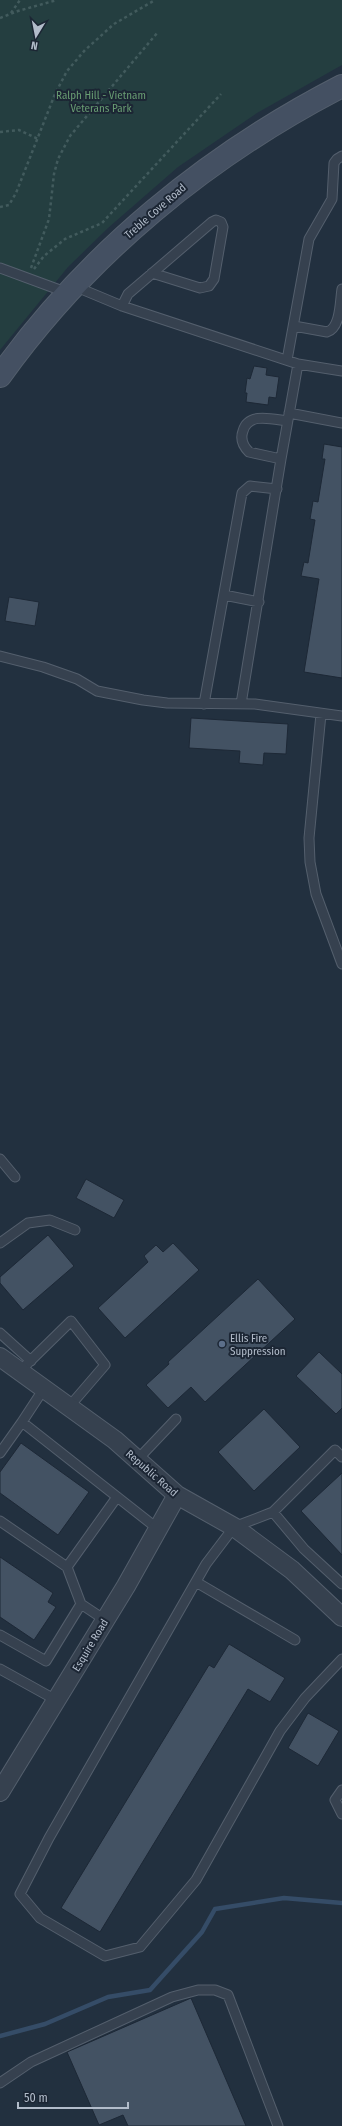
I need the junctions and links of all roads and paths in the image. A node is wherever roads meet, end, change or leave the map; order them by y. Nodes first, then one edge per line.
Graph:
1 (20, 0) edge
2 (57, 0) edge
3 (155, 0) edge
4 (11, 14) junction
5 (0, 18) edge
6 (158, 32) dead end
7 (342, 86) edge
8 (221, 94) dead end
9 (0, 132) edge
10 (38, 139) junction
11 (342, 156) edge
12 (332, 200) junction
13 (342, 200) edge
14 (0, 207) edge
15 (0, 268) edge
16 (152, 274) junction
17 (28, 278) junction
18 (342, 289) edge
19 (71, 290) junction
20 (122, 306) junction
21 (294, 326) junction
22 (287, 360) junction
23 (298, 364) junction
24 (342, 371) edge
25 (0, 376) edge
26 (288, 417) junction
27 (342, 423) edge
28 (281, 458) junction
29 (277, 489) junction
30 (224, 595) junction
31 (259, 602) junction
32 (0, 656) edge
33 (204, 704) junction
34 (241, 704) junction
35 (321, 714) junction
36 (342, 716) edge
37 (342, 964) edge
38 (0, 1159) edge
39 (15, 1177) dead end
40 (75, 1230) dead end
41 (0, 1243) edge
42 (0, 1333) edge
43 (0, 1357) edge
44 (25, 1366) junction
45 (43, 1390) junction
46 (68, 1408) junction
47 (176, 1419) dead end
48 (22, 1422) junction
49 (0, 1453) edge
50 (342, 1456) edge
51 (138, 1459) junction
52 (177, 1495) junction
53 (117, 1497) junction
54 (273, 1512) junction
55 (0, 1520) edge
56 (234, 1527) junction
57 (158, 1529) junction
58 (67, 1567) junction
59 (196, 1582) junction
60 (342, 1584) edge
61 (81, 1604) junction
62 (342, 1617) edge
63 (104, 1620) junction
64 (0, 1635) edge
65 (295, 1640) dead end
66 (342, 1659) edge
67 (0, 1668) edge
68 (56, 1700) junction
69 (3, 1781) edge
70 (342, 1790) edge
71 (342, 1814) edge
72 (0, 2083) edge
73 (278, 2126) edge

1 - 4 path
2 - 4 path
3 - 10 path
4 - 5 path
6 - 17 path
7 - 19 main road, Treble Cove Road
8 - 17 path
9 - 10 path
10 - 14 path
11 - 12 lane
12 - 13 lane
12 - 21 lane
15 - 17 lane
16 - 16 lane
16 - 20 lane
17 - 19 lane
18 - 21 lane
19 - 20 lane
19 - 25 main road, Treble Cove Road
20 - 22 lane
21 - 22 lane
22 - 23 lane
23 - 24 lane
23 - 26 lane
26 - 27 lane
26 - 28 lane
26 - 28 lane
28 - 29 lane
29 - 30 lane
29 - 31 lane
30 - 31 lane
30 - 33 lane
31 - 34 lane
32 - 33 lane
33 - 34 lane
34 - 35 lane
35 - 36 lane
35 - 37 lane
38 - 39 lane
40 - 41 lane
42 - 44 lane
43 - 44 street, Republic Road
44 - 45 street, Republic Road
44 - 46 lane
45 - 46 street, Republic Road
45 - 48 lane
46 - 51 street, Republic Road
47 - 51 lane
48 - 49 lane
48 - 53 lane
50 - 54 lane
51 - 52 street, Republic Road
52 - 56 street, Republic Road
52 - 57 street, Esquire Road
53 - 57 lane
53 - 58 lane
54 - 56 lane
54 - 60 lane
55 - 58 lane
56 - 59 lane
56 - 62 street, Republic Road
57 - 63 street, Esquire Road
58 - 61 lane
59 - 65 lane
59 - 66 lane
61 - 63 lane
61 - 64 lane
63 - 68 street, Esquire Road
67 - 68 lane
68 - 69 street, Esquire Road
70 - 71 lane
72 - 73 lane

